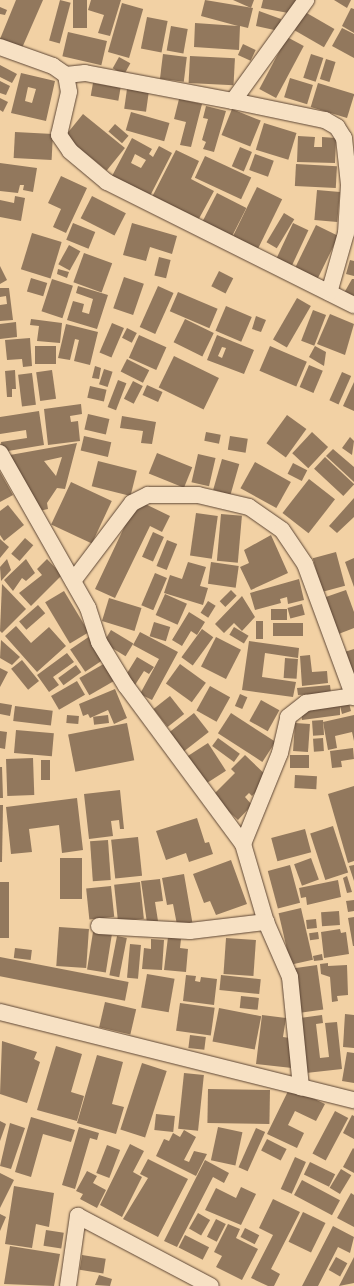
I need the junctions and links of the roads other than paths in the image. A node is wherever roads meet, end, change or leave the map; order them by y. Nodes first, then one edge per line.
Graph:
1 (306, 0) edge
2 (0, 47) edge
3 (66, 75) junction
4 (233, 101) junction
5 (329, 294) junction
6 (354, 305) edge
7 (0, 453) edge
8 (73, 581) junction
9 (354, 697) edge
10 (243, 844) junction
11 (266, 922) junction
12 (99, 926) dead end
13 (0, 1012) edge
14 (301, 1087) junction
15 (354, 1100) edge
16 (68, 1286) edge
17 (211, 1286) edge

1 - 4 street
2 - 3 street
3 - 4 street
3 - 5 street
4 - 5 street
5 - 6 street
7 - 8 street
8 - 9 street
8 - 10 street
9 - 10 street
10 - 11 street
11 - 12 street
11 - 14 street
13 - 14 street
14 - 15 street
16 - 17 street

